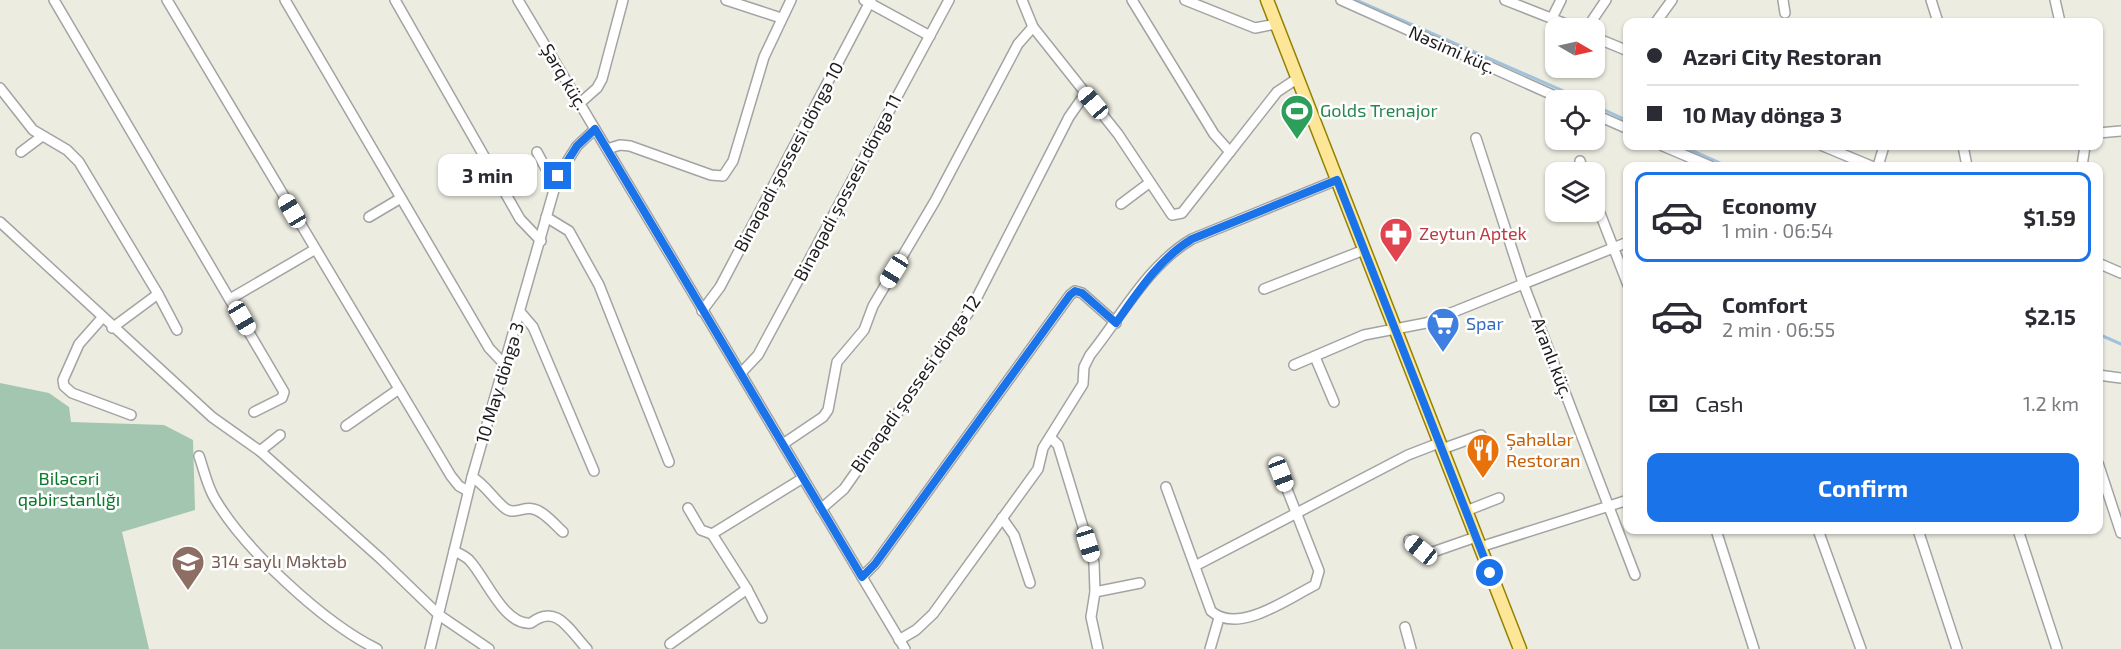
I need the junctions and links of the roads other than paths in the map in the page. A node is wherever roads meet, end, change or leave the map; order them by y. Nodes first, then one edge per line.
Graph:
1 (54, 0) edge
2 (167, 0) edge
3 (285, 0) edge
4 (395, 0) edge
5 (518, 0) edge
6 (623, 0) edge
7 (726, 0) edge
8 (790, 0) edge
9 (949, 0) edge
10 (1022, 0) edge
11 (1132, 0) edge
12 (1185, 0) edge
13 (1267, 0) edge
14 (1341, 0) edge
15 (1506, 0) edge
16 (1561, 0) edge
17 (1606, 0) edge
18 (1672, 0) edge
19 (1783, 0) edge
20 (1931, 0) edge
21 (2055, 0) edge
22 (868, 1) edge
23 (1785, 13) dead end
24 (781, 18) junction
25 (1552, 18) joint
26 (1594, 18) edge
27 (1659, 18) edge
28 (1937, 18) edge
29 (2059, 18) edge
30 (1276, 24) junction
31 (1033, 27) junction
32 (930, 36) junction
33 (1605, 42) edge
34 (1623, 49) edge
35 (1298, 78) junction
36 (0, 88) edge
37 (1545, 91) edge
38 (1085, 94) junction
39 (580, 104) junction
40 (1605, 119) edge
41 (1623, 127) edge
42 (595, 129) junction
43 (2121, 131) edge
44 (2103, 133) edge
45 (41, 137) junction
46 (1476, 138) dead end
47 (607, 149) junction
48 (1672, 150) edge
49 (1833, 150) edge
50 (21, 152) dead end
51 (537, 152) dead end
52 (1230, 152) junction
53 (1701, 162) edge
54 (1861, 162) edge
55 (558, 176) junction
56 (1337, 180) junction
57 (1149, 183) junction
58 (401, 198) junction
59 (1121, 204) dead end
60 (546, 217) junction
61 (369, 218) dead end
62 (0, 222) edge
63 (1604, 222) edge
64 (541, 241) junction
65 (1623, 244) edge
66 (1614, 247) junction
67 (314, 250) junction
68 (1365, 250) junction
69 (2103, 266) edge
70 (1623, 271) edge
71 (2121, 273) edge
72 (1523, 283) junction
73 (1264, 289) dead end
74 (158, 294) junction
75 (230, 299) junction
76 (702, 311) junction
77 (521, 314) junction
78 (102, 318) junction
79 (1116, 323) junction
80 (112, 328) junction
81 (1395, 328) junction
82 (177, 330) dead end
83 (1315, 357) junction
84 (504, 365) junction
85 (1294, 366) dead end
86 (741, 373) junction
87 (2103, 376) edge
88 (2121, 378) edge
89 (399, 389) junction
90 (1334, 402) dead end
91 (254, 412) dead end
92 (131, 415) dead end
93 (346, 426) dead end
94 (280, 435) dead end
95 (1480, 435) dead end
96 (1050, 437) junction
97 (783, 444) junction
98 (1441, 446) junction
99 (260, 452) junction
100 (199, 456) dead end
101 (669, 462) dead end
102 (594, 471) dead end
103 (1281, 474) dead end
104 (472, 477) junction
105 (803, 478) junction
106 (2103, 478) edge
107 (1166, 487) dead end
108 (468, 491) junction
109 (1499, 498) dead end
110 (1623, 501) edge
111 (1610, 505) junction
112 (688, 508) dead end
113 (821, 509) junction
114 (1466, 510) junction
115 (1296, 513) junction
116 (1002, 518) junction
117 (563, 532) dead end
118 (2121, 533) edge
119 (712, 534) junction
120 (1717, 534) edge
121 (1819, 534) edge
122 (1919, 534) edge
123 (2019, 534) edge
124 (1409, 540) dead end
125 (1478, 542) junction
126 (454, 551) junction
127 (1195, 566) junction
128 (1635, 575) dead end
129 (862, 577) junction
130 (1030, 583) dead end
131 (1140, 583) dead end
132 (747, 589) junction
133 (1095, 592) junction
134 (439, 615) junction
135 (762, 618) dead end
136 (1219, 618) junction
137 (1405, 627) dead end
138 (899, 640) junction
139 (670, 644) dead end
140 (377, 649) edge
141 (430, 649) edge
142 (489, 649) edge
143 (587, 649) edge
144 (905, 649) edge
145 (1098, 649) edge
146 (1210, 649) edge
147 (1411, 649) edge
148 (1520, 649) edge
149 (1754, 649) edge
150 (1862, 649) edge
151 (1957, 649) edge
152 (2057, 649) edge

1 - 75 street
2 - 67 street
3 - 58 street
4 - 64 street
5 - 39 street, Şərq küç.
6 - 39 street
7 - 24 street
8 - 24 street
9 - 32 street, Binəqədi şossesi döngə 11
10 - 31 street
11 - 52 street
12 - 30 street
13 - 30 main road
14 - 37 street, Nəsimi küç.
15 - 25 street
16 - 25 street
17 - 26 street
18 - 27 street
19 - 23 street
20 - 28 street
21 - 29 street
22 - 32 street
22 - 76 street, Binəqədi şossesi döngə 10
24 - 47 street
30 - 35 main road
31 - 38 street
31 - 97 street
32 - 86 street, Binəqədi şossesi döngə 11
33 - 34 street
35 - 52 street
35 - 56 main road
36 - 45 street
38 - 57 street
38 - 113 street, Binəqədi şossesi döngə 12
39 - 42 street, Şərq küç.
40 - 41 street
42 - 47 street, Şərq küç.
42 - 55 street, 10 May döngə 3
43 - 44 street
45 - 50 street
45 - 74 street
46 - 72 street, Aranlı küç.
47 - 76 street, Şərq küç.
48 - 53 street
49 - 54 street
51 - 55 street
52 - 57 street
55 - 60 street, 10 May döngə 3
56 - 68 main road
56 - 79 street
57 - 59 street
58 - 61 street
58 - 84 street
60 - 64 street, 10 May döngə 3
60 - 101 street
62 - 78 street
63 - 66 street
64 - 77 street, 10 May döngə 3
65 - 66 street
66 - 70 street
66 - 72 street
67 - 75 street
67 - 89 street
68 - 73 street
68 - 81 main road
69 - 71 street
72 - 81 street
72 - 111 street, Aranlı küç.
74 - 80 street
74 - 82 street
75 - 91 street
76 - 86 street, Şərq küç.
77 - 84 street, 10 May döngə 3
77 - 102 street
78 - 80 street
78 - 92 street
79 - 96 street
79 - 129 street
80 - 99 street
81 - 83 street
81 - 98 main road
83 - 85 street
83 - 90 street
84 - 104 street, 10 May döngə 3
86 - 97 street, Şərq küç.
87 - 88 street
89 - 93 street
89 - 108 street
94 - 99 street
95 - 98 street
96 - 116 street
96 - 133 street
97 - 105 street, Şərq küç.
98 - 114 main road
98 - 115 street
99 - 134 street
100 - 140 street
103 - 115 street
104 - 108 street, 10 May döngə 3
104 - 117 street
105 - 113 street, Şərq küç.
105 - 119 street
106 - 118 street
107 - 127 street
108 - 126 street, 10 May döngə 3
109 - 114 street
110 - 111 street
111 - 125 street
111 - 128 street, Aranlı küç.
112 - 119 street
113 - 129 street, Şərq küç.
114 - 125 main road
115 - 127 street
115 - 136 street
116 - 130 street
116 - 138 street
119 - 132 street
120 - 149 street
121 - 150 street
122 - 151 street
123 - 152 street
124 - 125 street
125 - 148 main road
126 - 134 street, 10 May döngə 3
126 - 143 street
127 - 136 street
129 - 138 street, Şərq küç.
131 - 133 street
132 - 135 street
132 - 139 street
133 - 145 street
134 - 141 street, 10 May döngə 3
134 - 142 street
136 - 146 street
137 - 147 street
138 - 144 street, Şərq küç.

